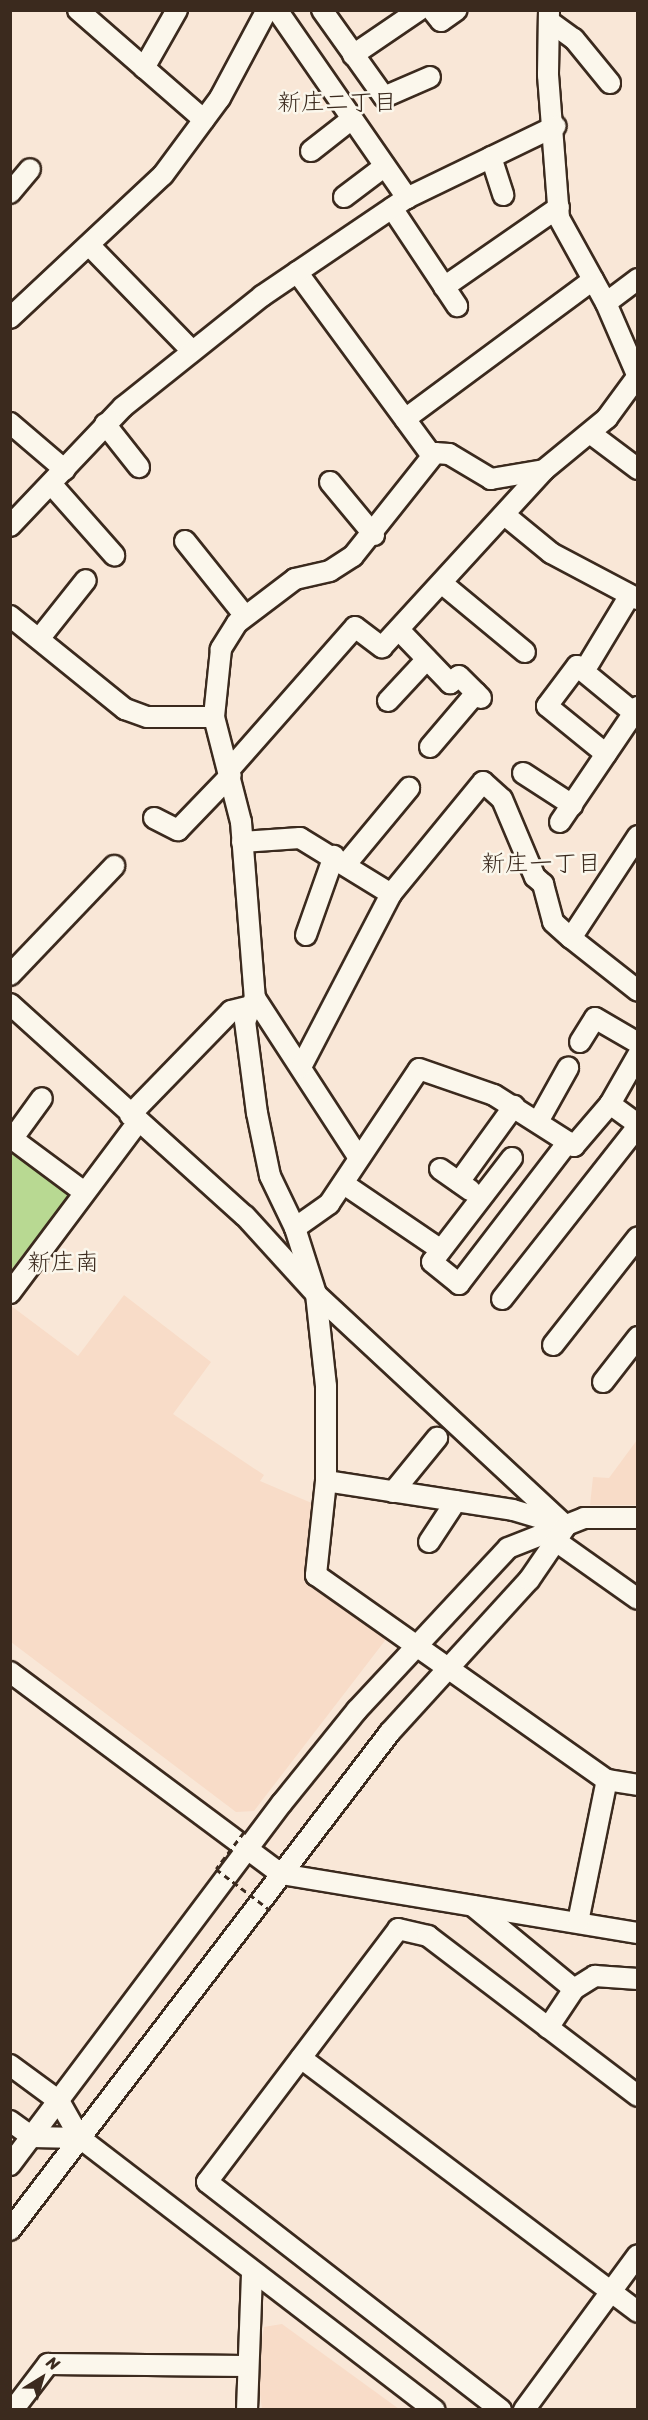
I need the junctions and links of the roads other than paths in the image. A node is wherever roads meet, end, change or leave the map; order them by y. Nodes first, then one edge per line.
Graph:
1 (78, 10) edge
2 (177, 10) edge
3 (267, 10) edge
4 (277, 10) edge
5 (419, 10) edge
6 (432, 10) edge
7 (457, 10) edge
8 (326, 12) edge
9 (551, 17) edge
10 (353, 55) junction
11 (144, 68) junction
12 (430, 77) dead end
13 (610, 83) dead end
14 (352, 119) junction
15 (204, 120) junction
16 (556, 126) junction
17 (311, 151) dead end
18 (491, 157) junction
19 (385, 166) junction
20 (30, 169) dead end
21 (13, 185) edge
22 (503, 195) dead end
23 (344, 197) dead end
24 (399, 203) junction
25 (559, 207) junction
26 (91, 247) junction
27 (297, 272) junction
28 (638, 279) edge
29 (593, 280) junction
30 (444, 287) junction
31 (606, 303) junction
32 (457, 306) dead end
33 (10, 318) edge
34 (192, 351) junction
35 (637, 377) edge
36 (405, 419) junction
37 (10, 423) edge
38 (105, 424) junction
39 (591, 433) junction
40 (432, 456) junction
41 (139, 467) dead end
42 (638, 469) edge
43 (65, 470) junction
44 (544, 470) junction
45 (330, 482) dead end
46 (52, 485) junction
47 (506, 516) junction
48 (10, 526) edge
49 (374, 535) junction
50 (185, 542) dead end
51 (114, 555) dead end
52 (86, 580) dead end
53 (444, 585) junction
54 (634, 597) edge
55 (10, 616) edge
56 (245, 616) junction
57 (399, 630) junction
58 (39, 639) junction
59 (525, 652) dead end
60 (427, 659) junction
61 (589, 663) dead end
62 (388, 701) dead end
63 (636, 710) edge
64 (214, 717) junction
65 (429, 747) dead end
66 (606, 754) junction
67 (230, 772) junction
68 (523, 773) dead end
69 (409, 788) dead end
70 (572, 805) junction
71 (153, 818) dead end
72 (560, 822) dead end
73 (638, 836) edge
74 (242, 842) junction
75 (340, 860) junction
76 (114, 866) dead end
77 (391, 894) junction
78 (306, 935) dead end
79 (571, 938) junction
80 (10, 975) edge
81 (638, 992) edge
82 (253, 1002) junction
83 (10, 1004) edge
84 (580, 1042) dead end
85 (638, 1043) edge
86 (638, 1055) edge
87 (301, 1067) junction
88 (568, 1068) dead end
89 (42, 1098) dead end
90 (610, 1104) junction
91 (514, 1106) junction
92 (134, 1118) junction
93 (539, 1120) junction
94 (638, 1125) edge
95 (12, 1138) edge
96 (568, 1142) junction
97 (357, 1155) junction
98 (512, 1158) dead end
99 (441, 1168) dead end
100 (344, 1184) junction
101 (84, 1192) junction
102 (295, 1228) junction
103 (638, 1237) edge
104 (441, 1250) junction
105 (10, 1293) edge
106 (316, 1294) junction
107 (501, 1299) dead end
108 (638, 1337) edge
109 (553, 1345) dead end
110 (603, 1382) dead end
111 (437, 1438) dead end
112 (326, 1481) junction
113 (393, 1491) junction
114 (456, 1501) junction
115 (638, 1518) edge
116 (561, 1533) junction
117 (429, 1542) dead end
118 (638, 1599) edge
119 (417, 1645) junction
120 (445, 1666) junction
121 (10, 1672) edge
122 (607, 1780) junction
123 (638, 1785) edge
124 (245, 1840) junction
125 (281, 1874) junction
126 (471, 1905) junction
127 (578, 1922) junction
128 (638, 1933) edge
129 (638, 1979) edge
130 (574, 1989) junction
131 (548, 2028) junction
132 (300, 2058) junction
133 (10, 2065) edge
134 (638, 2096) edge
135 (58, 2101) junction
136 (10, 2121) edge
137 (32, 2137) junction
138 (80, 2138) junction
139 (10, 2165) edge
140 (10, 2230) edge
141 (638, 2255) edge
142 (252, 2272) junction
143 (611, 2292) junction
144 (638, 2312) edge
145 (245, 2366) junction
146 (13, 2409) edge
147 (247, 2409) edge
148 (435, 2409) edge
149 (501, 2409) edge
150 (524, 2409) edge

1 - 11 street
2 - 11 street
3 - 15 street
4 - 14 street
5 - 10 street
6 - 7 street
8 - 10 street
9 - 13 street
9 - 16 street
10 - 12 street
11 - 15 street
14 - 17 street
14 - 19 street
15 - 26 street
16 - 18 street
16 - 25 street
18 - 22 street
18 - 24 street
19 - 23 street
19 - 24 street
20 - 21 street
24 - 27 street
24 - 30 street
25 - 29 street
25 - 30 street
26 - 33 street
26 - 34 street
27 - 34 street
27 - 36 street
28 - 31 street
29 - 31 street
29 - 36 street
30 - 32 street
31 - 35 street
34 - 38 street
35 - 39 street
36 - 40 street
37 - 43 street
38 - 41 street
38 - 43 street
39 - 42 street
39 - 44 street
40 - 44 street
40 - 49 street
43 - 46 street
44 - 47 street
45 - 49 street
46 - 48 street
46 - 51 street
47 - 53 street
47 - 54 street
49 - 56 street
50 - 56 street
52 - 58 street
53 - 57 street
53 - 59 street
54 - 61 street
55 - 58 street
56 - 64 street
57 - 60 street
57 - 67 street
58 - 64 street
60 - 62 street
60 - 65 street
63 - 66 street
63 - 66 street
64 - 67 street
66 - 70 street
67 - 71 street
67 - 74 street
68 - 70 street
69 - 75 street
70 - 72 street
73 - 79 street
74 - 75 street
74 - 82 street
75 - 77 street
75 - 78 street
76 - 80 street
77 - 79 street
77 - 87 street
79 - 81 street
82 - 87 street
82 - 92 street
82 - 102 street
83 - 92 street
84 - 85 street
86 - 90 street
87 - 97 street
88 - 93 street
89 - 95 street
90 - 94 street
90 - 96 street
91 - 93 street
91 - 97 street
91 - 99 street
92 - 101 street
92 - 106 street
93 - 96 street
94 - 107 street
95 - 101 street
96 - 104 street
97 - 100 street
98 - 104 street
100 - 102 street
100 - 104 street
101 - 105 street
102 - 106 street
103 - 109 street
106 - 112 street
106 - 116 street
108 - 110 street
111 - 113 street
112 - 113 street
112 - 119 street
113 - 114 street
114 - 116 street
114 - 117 street
115 - 116 street
116 - 118 street
116 - 119 street
116 - 120 street
119 - 120 street
119 - 124 street
120 - 122 street
120 - 125 street
121 - 124 street
122 - 123 street
122 - 127 street
124 - 125 street
124 - 135 street
125 - 126 street
125 - 138 street
126 - 127 street
126 - 130 street
127 - 128 street
129 - 130 street
130 - 131 street
131 - 132 street
131 - 134 street
132 - 143 street
132 - 149 street
133 - 135 street
135 - 137 street
135 - 138 street
136 - 137 street
137 - 138 street
137 - 139 street
138 - 140 street
138 - 142 street
141 - 143 street
142 - 145 street
142 - 148 street
143 - 144 street
143 - 150 street
145 - 146 street
145 - 147 street

